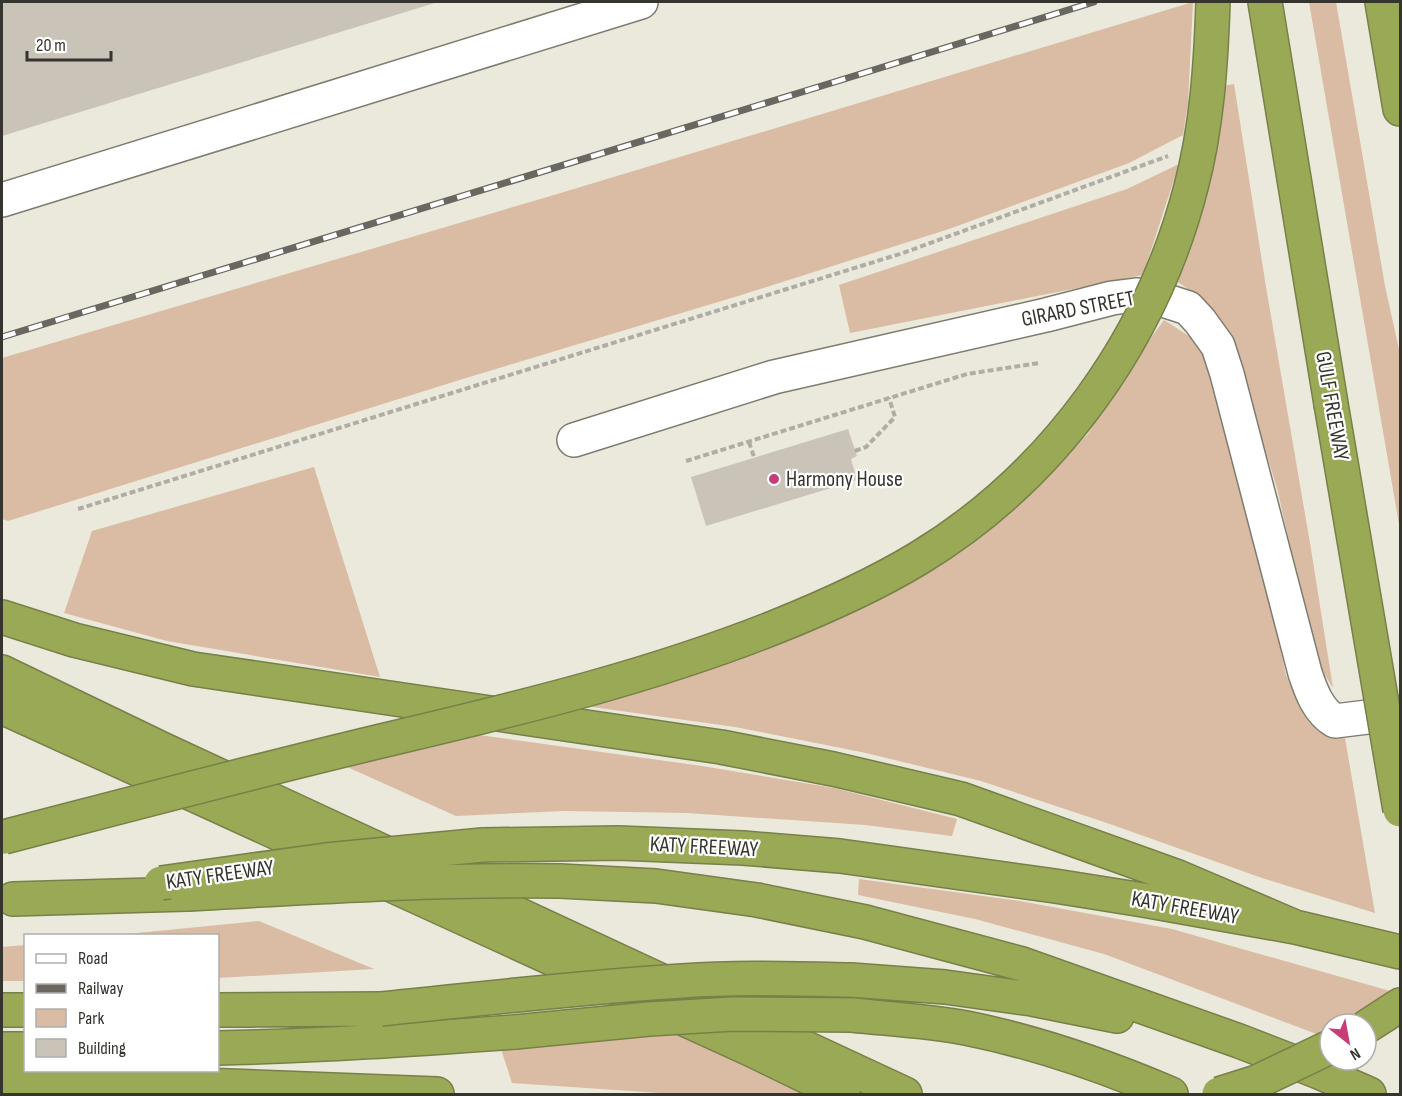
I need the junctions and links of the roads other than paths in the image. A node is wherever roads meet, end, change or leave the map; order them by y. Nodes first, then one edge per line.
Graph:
1 (642, 2) edge
2 (1213, 2) edge
3 (1265, 2) edge
4 (1382, 2) edge
5 (1401, 109) edge
6 (2, 200) edge
7 (574, 440) dead end
8 (2, 617) edge
9 (2, 672) edge
10 (2, 707) edge
11 (1401, 713) edge
12 (1401, 810) edge
13 (3, 837) edge
14 (174, 888) junction
15 (7, 900) edge
16 (1295, 927) junction
17 (1401, 952) edge
18 (1401, 1005) edge
19 (2, 1010) edge
20 (24, 1010) edge
21 (219, 1010) edge
22 (1378, 1019) edge
23 (1239, 1041) junction
24 (219, 1048) edge
25 (2, 1049) edge
26 (24, 1050) edge
27 (1318, 1053) edge
28 (2, 1081) edge
29 (437, 1095) edge
30 (843, 1095) edge
31 (906, 1095) edge
32 (1171, 1095) edge
33 (1219, 1095) edge
34 (1369, 1095) edge

1 - 6 street
2 - 13 highway, bridge
3 - 12 highway, GULF FREEWAY, bridge
4 - 5 highway
7 - 11 street, GIRARD STREET
8 - 16 highway
9 - 31 highway
10 - 30 highway
14 - 15 highway
14 - 16 highway, KATY FREEWAY, bridge
14 - 23 highway, bridge
16 - 17 highway, KATY FREEWAY
18 - 22 highway
19 - 20 highway
21 - 23 highway, bridge
23 - 34 highway
24 - 32 highway, bridge
25 - 26 highway
27 - 33 highway, bridge
28 - 29 highway

